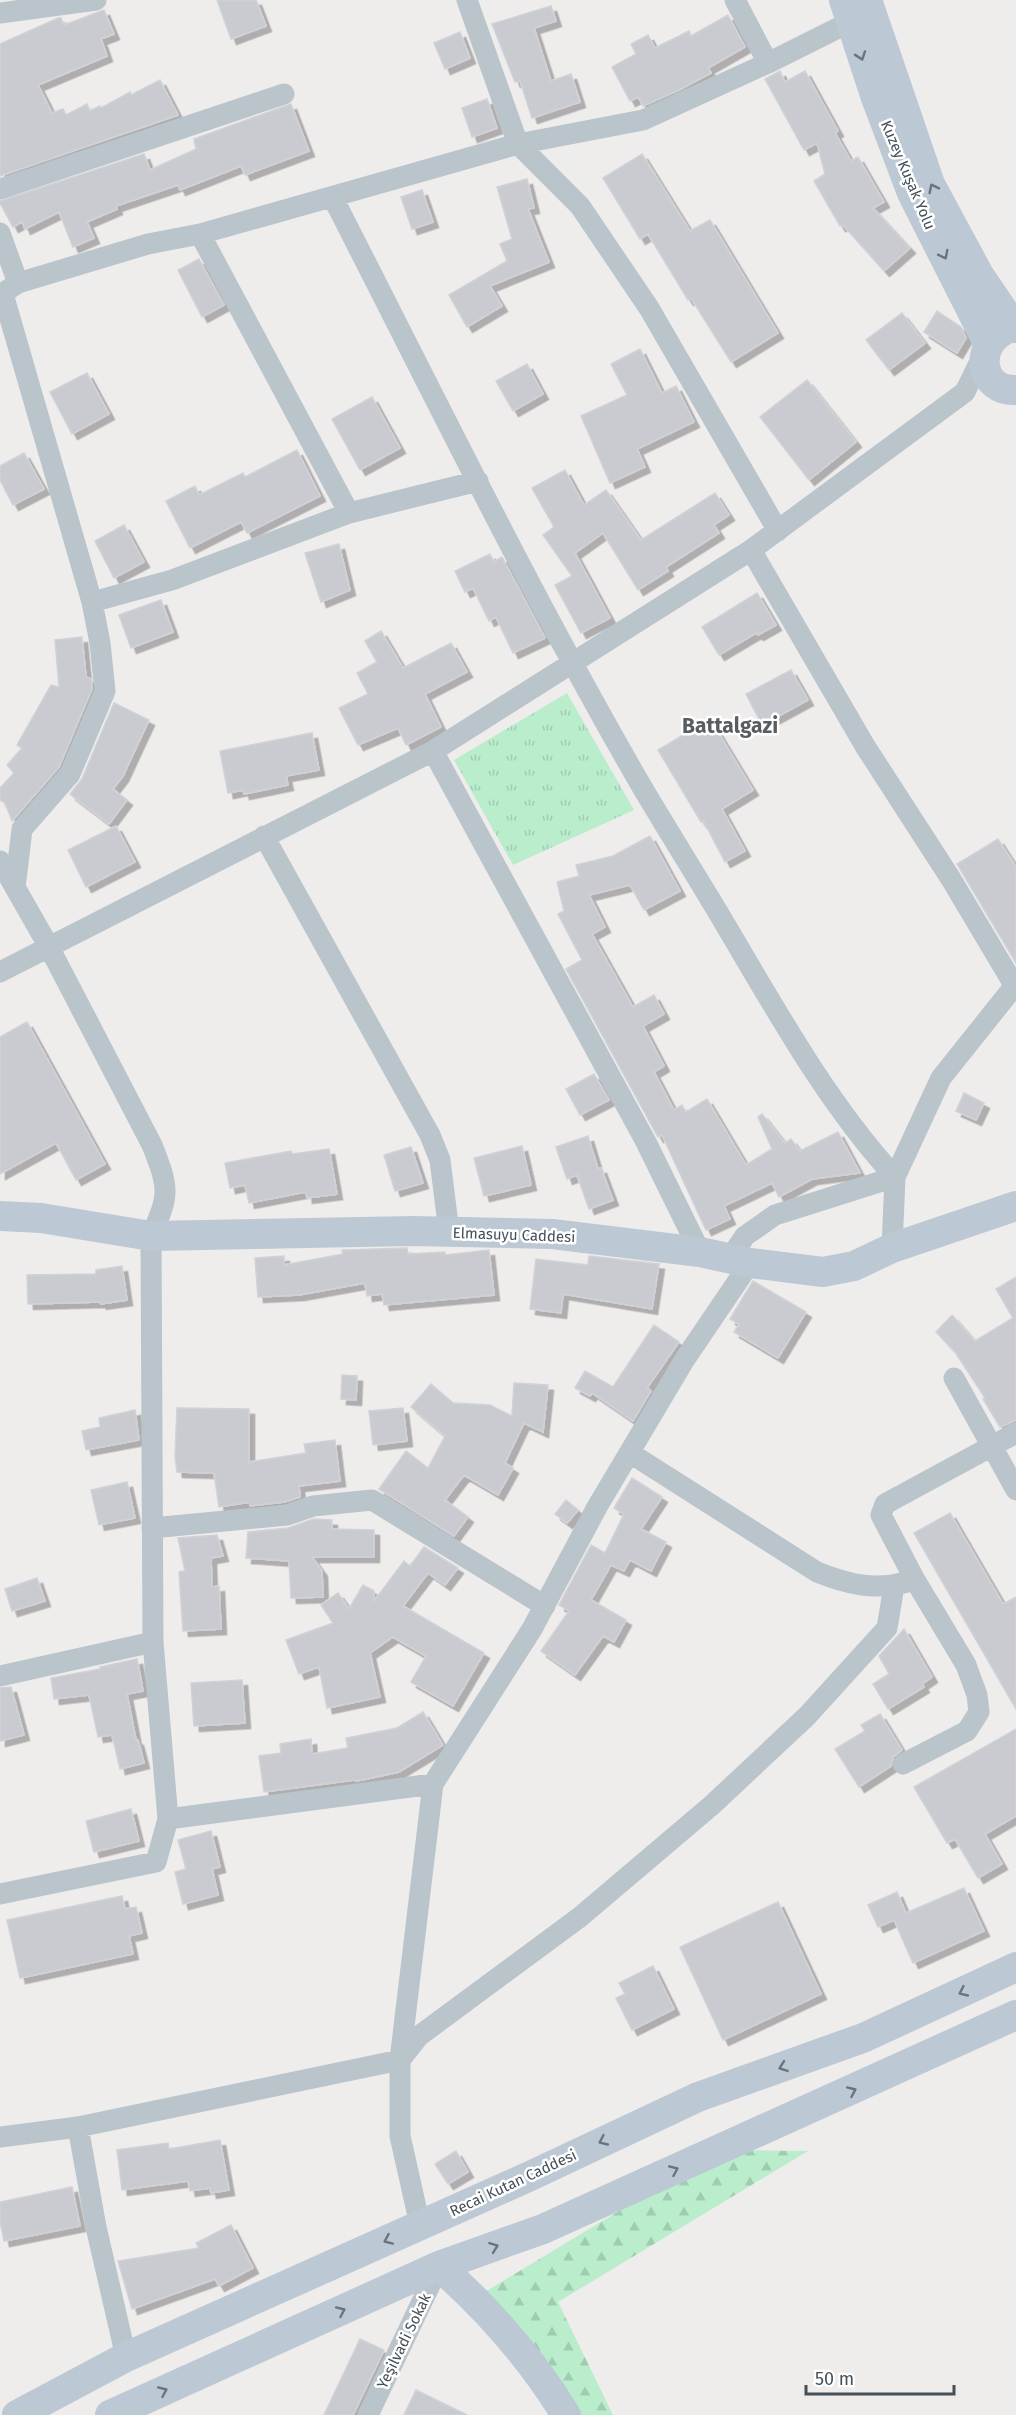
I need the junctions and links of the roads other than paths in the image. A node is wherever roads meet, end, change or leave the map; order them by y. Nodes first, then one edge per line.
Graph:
1 (96, 0) edge
2 (467, 0) edge
3 (735, 0) edge
4 (854, 7) edge
5 (1, 8) edge
6 (768, 63) junction
7 (284, 94) dead end
8 (518, 144) junction
9 (0, 189) edge
10 (333, 198) junction
11 (0, 233) edge
12 (200, 234) junction
13 (7, 291) edge
14 (1013, 321) edge
15 (986, 348) junction
16 (1011, 392) edge
17 (965, 393) junction
18 (478, 481) junction
19 (349, 513) junction
20 (778, 531) junction
21 (751, 550) junction
22 (92, 602) junction
23 (573, 663) junction
24 (433, 751) junction
25 (264, 836) junction
26 (0, 861) edge
27 (15, 888) junction
28 (49, 947) junction
29 (0, 972) edge
30 (1015, 985) edge
31 (895, 1177) junction
32 (1016, 1206) edge
33 (0, 1216) edge
34 (449, 1232) junction
35 (151, 1236) junction
36 (892, 1248) junction
37 (700, 1252) junction
38 (740, 1261) junction
39 (954, 1378) dead end
40 (1016, 1433) edge
41 (993, 1447) junction
42 (630, 1453) junction
43 (1016, 1490) edge
44 (152, 1527) junction
45 (904, 1583) junction
46 (545, 1606) junction
47 (153, 1642) junction
48 (0, 1676) edge
49 (903, 1764) dead end
50 (433, 1784) junction
51 (168, 1819) junction
52 (0, 1894) edge
53 (1016, 1967) edge
54 (1016, 2015) edge
55 (400, 2060) junction
56 (78, 2127) junction
57 (0, 2137) edge
58 (420, 2225) junction
59 (439, 2266) junction
60 (126, 2357) junction
61 (17, 2415) edge
62 (110, 2415) edge
63 (368, 2415) edge
64 (566, 2415) edge

1 - 5 street
2 - 8 street
3 - 6 street
4 - 6 street
14 -> 4 main road, Kuzey Kuşak Yolu
4 -> 15 main road, Kuzey Kuşak Yolu
6 - 8 street
7 - 9 street
8 - 10 street
8 - 20 street
10 - 12 street
10 - 18 street
11 - 13 street
12 - 13 street
12 - 19 street
13 - 22 street
14 - 15 main road
15 - 16 main road, Kuzey Kuşak Yolu
15 - 17 street
16 - 17 street
17 - 20 street
18 - 19 street
18 - 23 street
19 - 22 street
20 - 21 street
21 - 23 street
21 - 30 street
22 - 27 street
23 - 24 street
23 - 31 street
24 - 25 street
24 - 37 street
25 - 28 street
25 - 34 street
26 - 27 street
27 - 28 street
28 - 29 street
28 - 35 street
30 - 31 street
31 - 36 street
31 - 38 street
32 - 36 main road, Elmasuyu Caddesi
33 - 35 main road, Elmasuyu Caddesi
34 - 35 main road, Elmasuyu Caddesi
34 - 37 main road, Elmasuyu Caddesi
35 - 44 street
36 - 38 main road, Elmasuyu Caddesi
37 - 38 main road, Elmasuyu Caddesi
38 - 42 street
39 - 41 street
40 - 41 street
41 - 43 street
41 - 45 street
42 - 45 street
42 - 46 street
44 - 46 street
44 - 47 street
45 - 49 street
45 - 55 street
46 - 50 street
47 - 48 street
47 - 51 street
50 - 51 street
50 - 55 street
51 - 52 street
53 -> 58 main road, Recai Kutan Caddesi
59 -> 54 main road
55 - 56 street
55 - 58 street
56 - 57 street
56 - 60 street
58 -> 60 main road, Recai Kutan Caddesi
62 -> 59 main road
59 - 63 street, Yeşilvadi Sokak
59 - 64 main road
60 - 61 main road, Recai Kutan Caddesi

